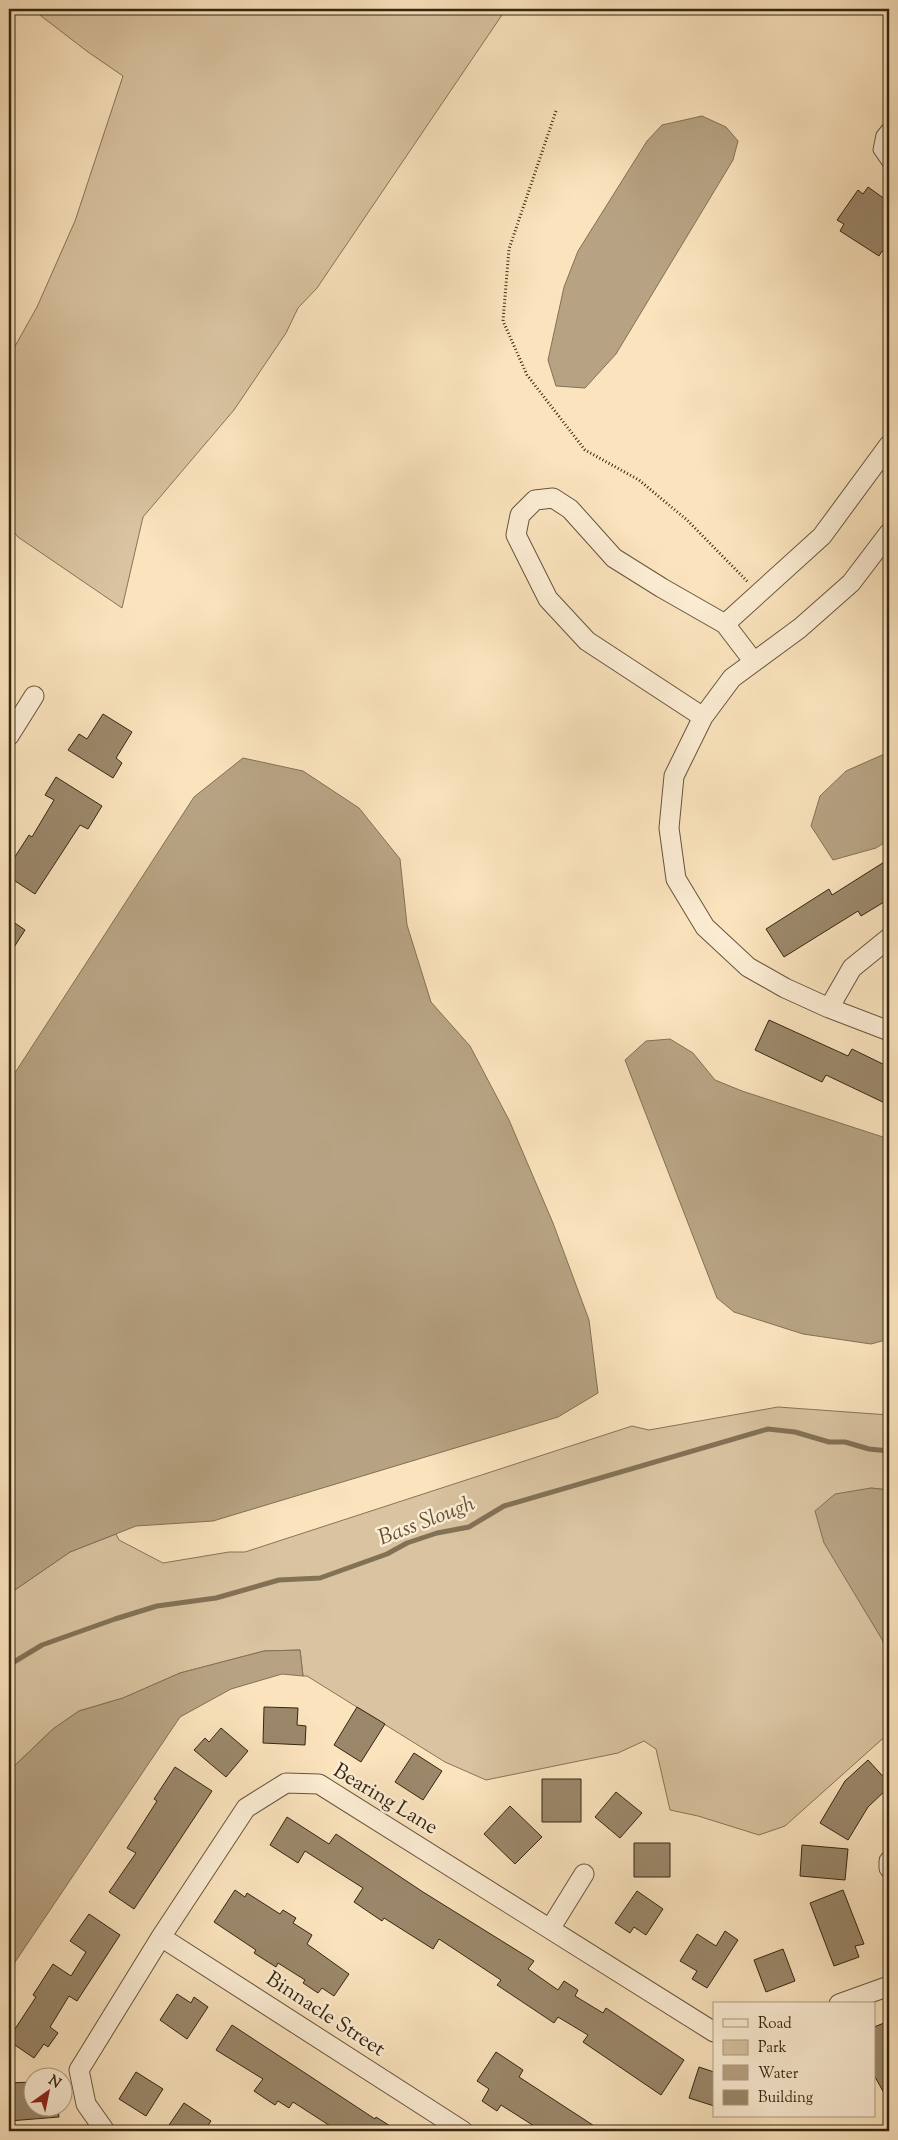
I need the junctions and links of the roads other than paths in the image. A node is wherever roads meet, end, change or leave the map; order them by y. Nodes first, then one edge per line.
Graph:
1 (889, 125) edge
2 (889, 166) edge
3 (889, 445) edge
4 (889, 533) edge
5 (725, 624) junction
6 (754, 662) junction
7 (34, 696) dead end
8 (703, 717) junction
9 (9, 736) edge
10 (889, 938) edge
11 (829, 1008) junction
12 (889, 1031) edge
13 (889, 1861) edge
14 (889, 1868) edge
15 (584, 1874) dead end
16 (550, 1929) junction
17 (161, 1937) junction
18 (889, 1986) edge
19 (845, 2002) edge
20 (713, 2031) edge
21 (105, 2131) edge
22 (463, 2131) edge

1 - 2 lane
3 - 5 street
4 - 6 street
5 - 6 street
5 - 8 street
6 - 8 street
7 - 9 street
8 - 11 street
10 - 11 street
11 - 12 street
13 - 14 street
15 - 16 street
16 - 17 street, Bearing Lane
16 - 20 street, Bearing Lane
17 - 21 street, Bearing Lane
17 - 22 street, Binnacle Street
18 - 19 street

